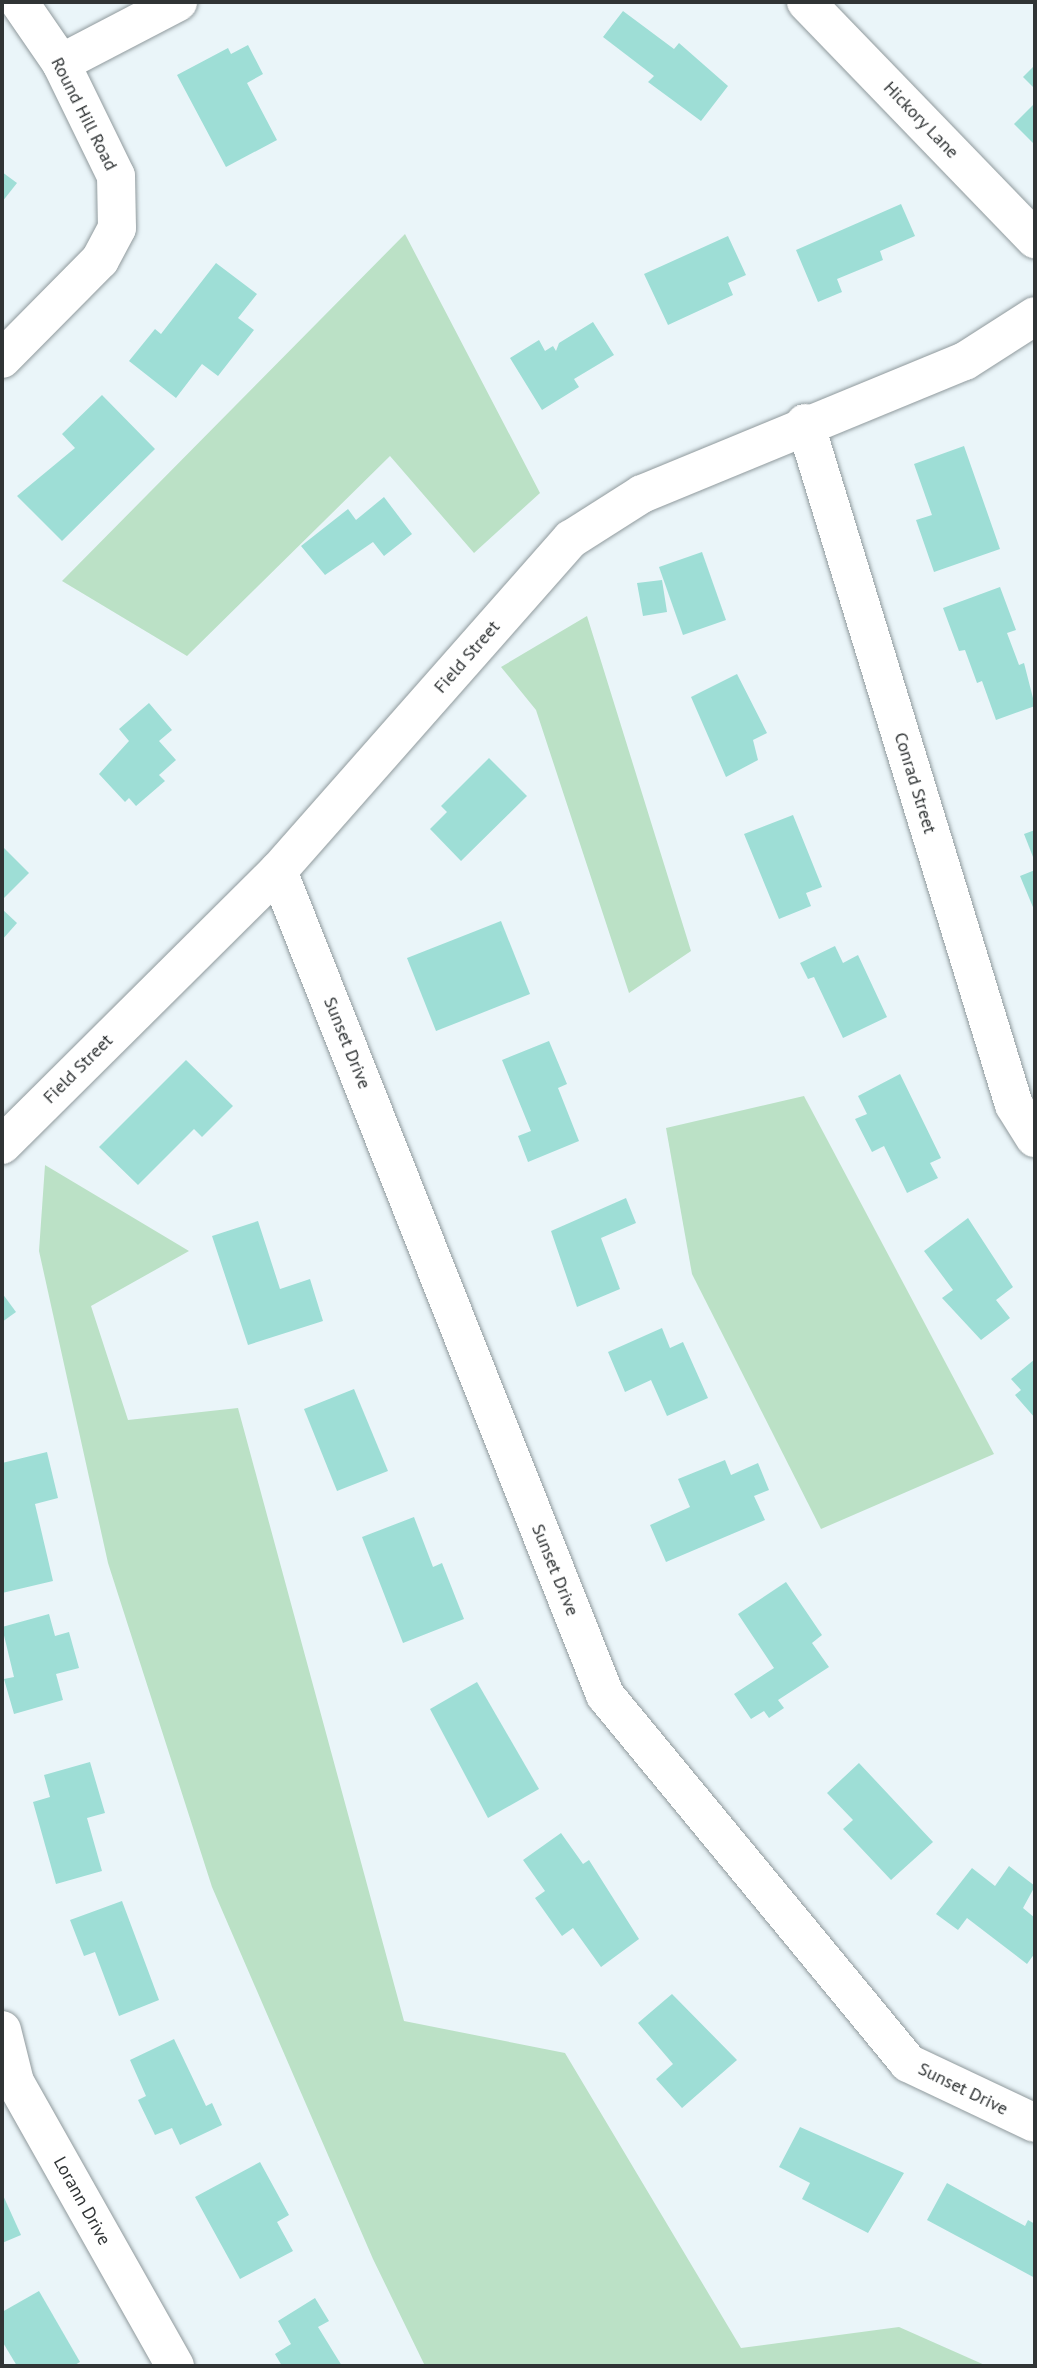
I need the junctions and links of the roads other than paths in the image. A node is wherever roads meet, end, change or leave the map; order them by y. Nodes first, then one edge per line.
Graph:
1 (19, 2) edge
2 (178, 2) edge
3 (806, 2) edge
4 (61, 63) junction
5 (1035, 239) edge
6 (1035, 316) edge
7 (2, 359) edge
8 (805, 424) junction
9 (278, 871) junction
10 (1024, 1100) edge
11 (1035, 1138) edge
12 (2, 1144) edge
13 (2, 2030) edge
14 (1035, 2123) edge
15 (175, 2366) edge

1 - 4 street, Round Hill Road
2 - 4 street
3 - 5 street, Hickory Lane
4 - 7 street, Round Hill Road
6 - 8 street, Field Street
8 - 9 street, Field Street
8 - 10 street, Conrad Street
9 - 12 street, Field Street
9 - 14 street, Sunset Drive
10 - 11 street, Conrad Street
13 - 15 street, Lorann Drive

